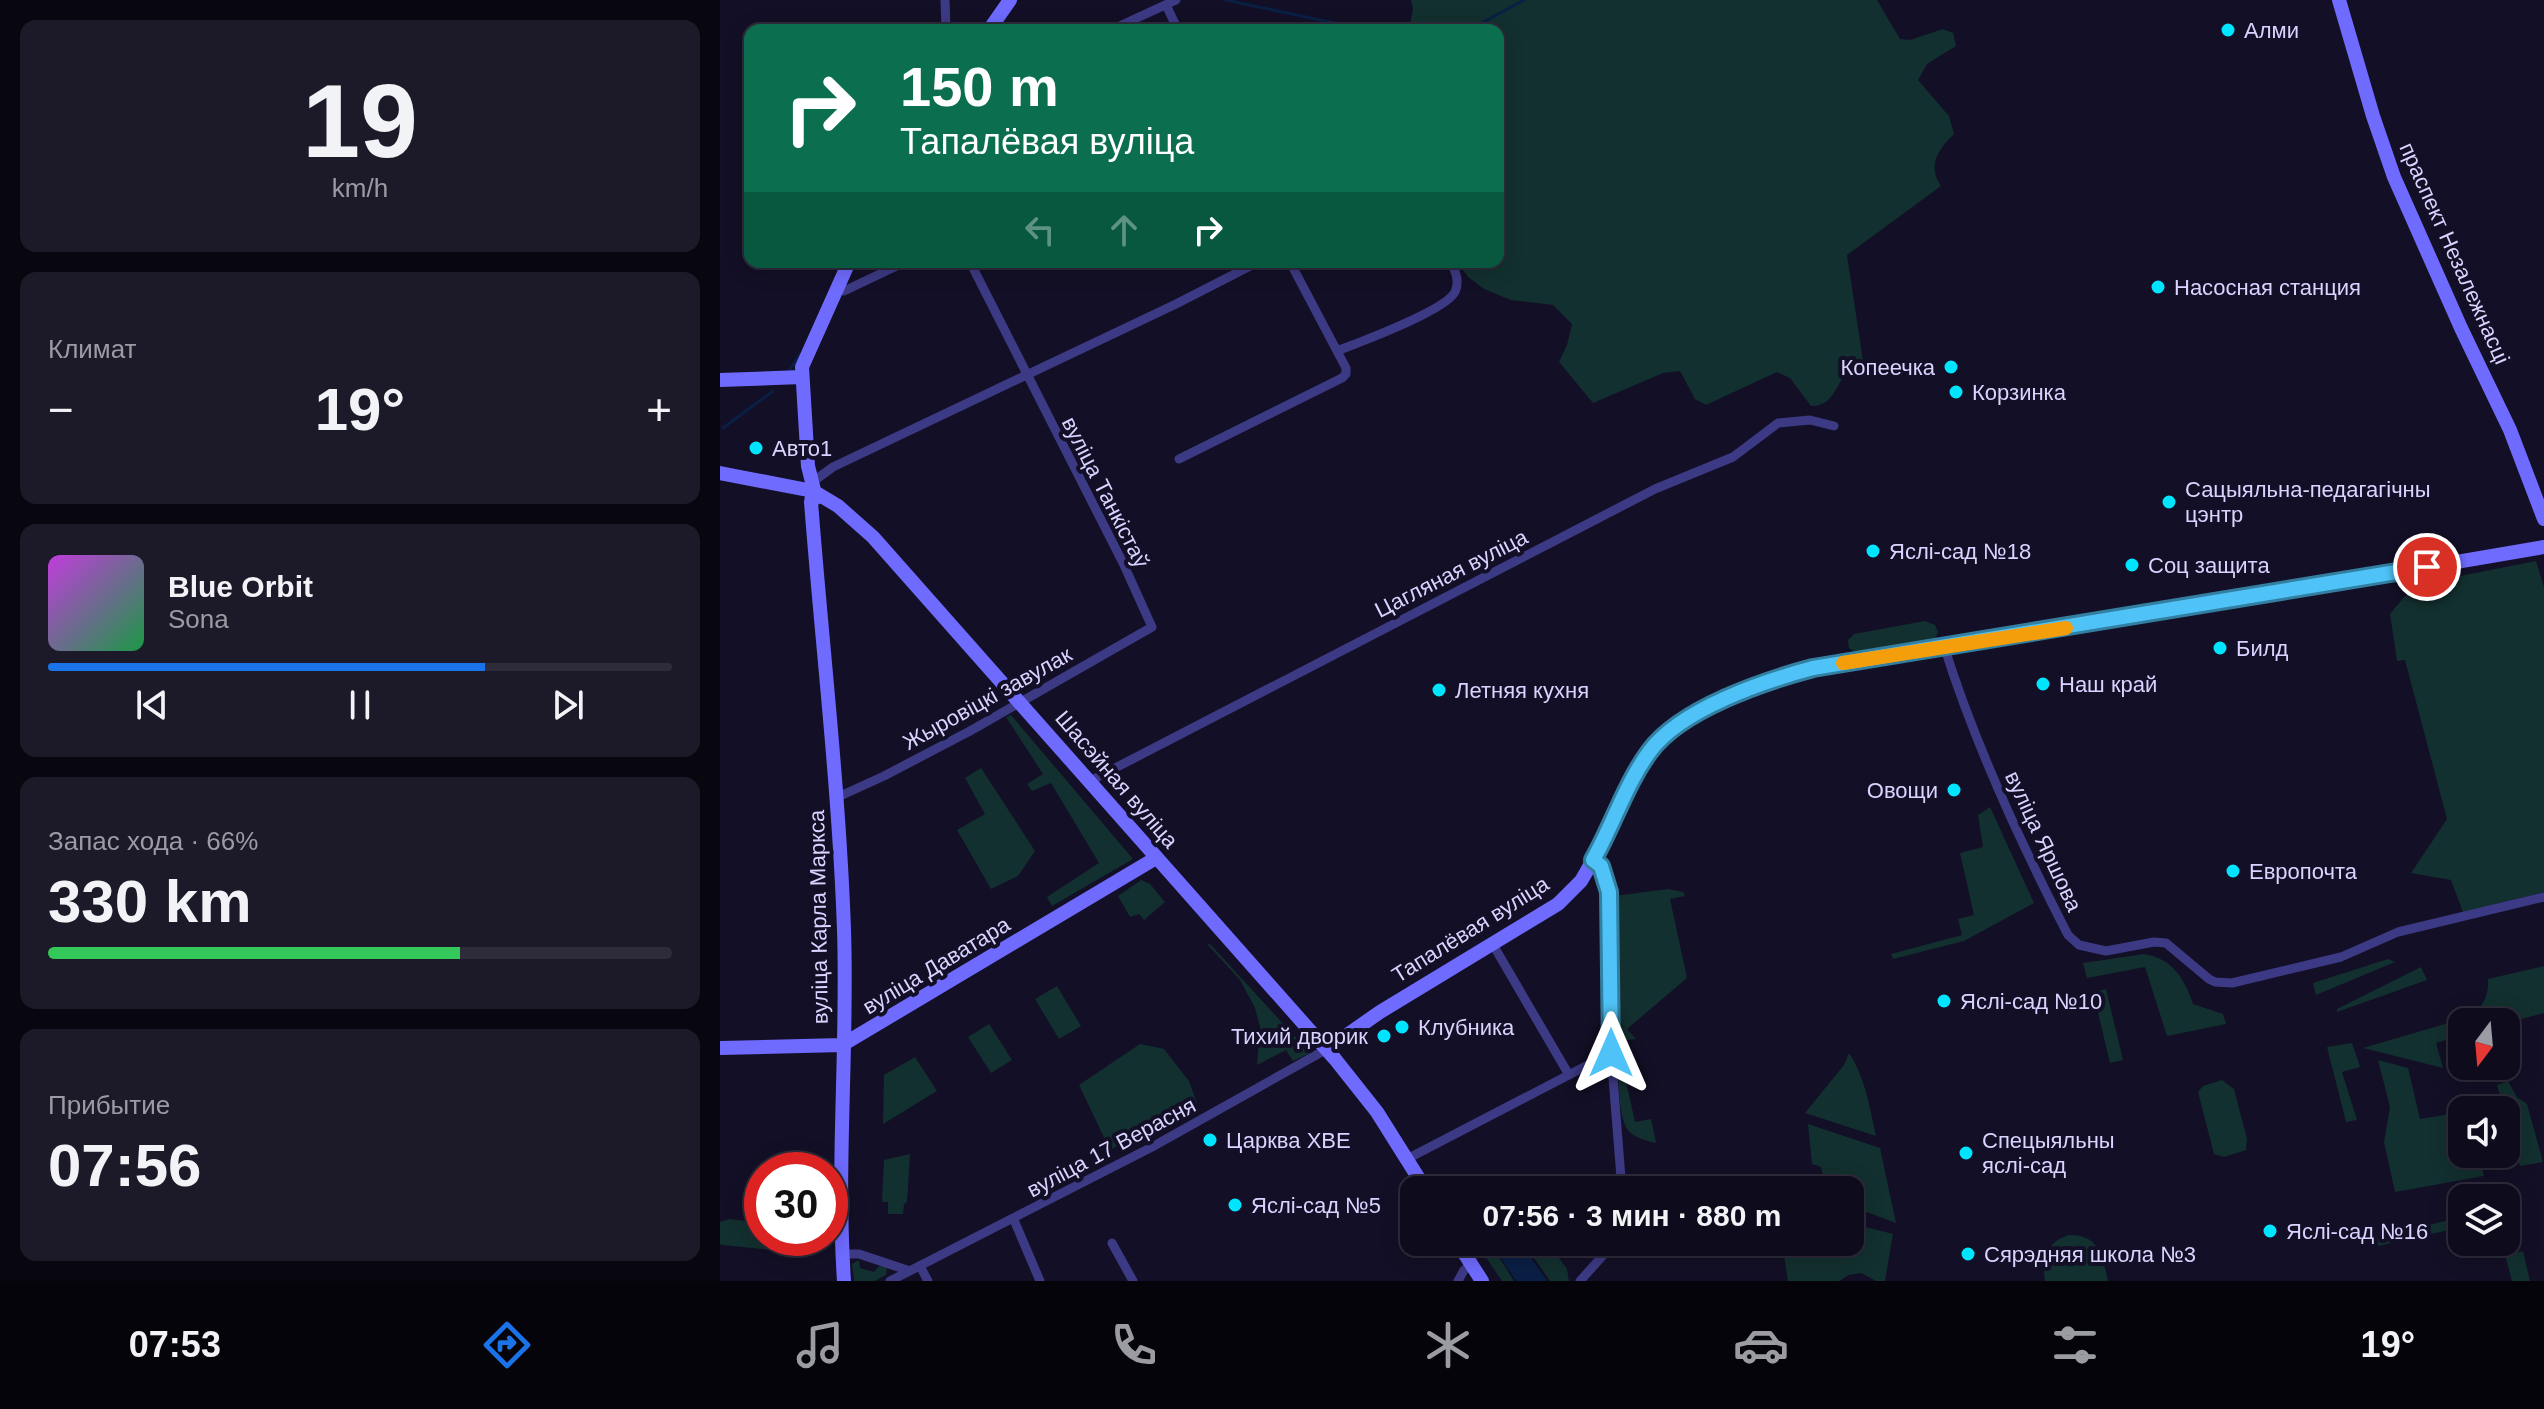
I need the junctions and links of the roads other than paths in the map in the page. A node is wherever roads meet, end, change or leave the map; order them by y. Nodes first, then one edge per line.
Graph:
1 (945, 0) edge
2 (1010, 0) edge
3 (2339, 0) edge
4 (1171, 2) edge
5 (946, 24) edge
6 (993, 24) edge
7 (1124, 24) edge
8 (1176, 24) edge
9 (846, 268) edge
10 (892, 268) edge
11 (973, 268) edge
12 (1246, 268) edge
13 (1293, 268) edge
14 (1452, 268) edge
15 (836, 290) junction
16 (1337, 351) junction
17 (1026, 374) junction
18 (802, 377) junction
19 (720, 380) edge
20 (1834, 426) dead end
21 (1179, 459) dead end
22 (720, 473) edge
23 (812, 487) junction
24 (2544, 519) edge
25 (2544, 547) edge
26 (1152, 627) joint
27 (1944, 646) junction
28 (1019, 702) junction
29 (1090, 781) junction
30 (838, 797) junction
31 (1156, 858) junction
32 (1593, 860) junction
33 (2544, 897) edge
34 (1492, 943) junction
35 (842, 1045) junction
36 (720, 1048) edge
37 (1327, 1049) junction
38 (1611, 1053) junction
39 (1569, 1075) junction
40 (842, 1152) edge
41 (1407, 1159) junction
42 (1417, 1176) edge
43 (1621, 1176) edge
44 (1014, 1220) junction
45 (1112, 1243) dead end
46 (848, 1254) edge
47 (842, 1256) edge
48 (1467, 1256) edge
49 (1602, 1256) edge
50 (1472, 1264) junction
51 (920, 1266) junction
52 (910, 1271) junction
53 (844, 1281) edge
54 (890, 1281) edge
55 (928, 1281) edge
56 (1040, 1281) edge
57 (1133, 1281) edge
58 (1458, 1281) edge
59 (1482, 1281) edge
60 (1580, 1281) edge

1 - 5 street
2 - 6 main road
3 - 24 main road, праспект Незалежнасці
4 - 7 street
4 - 8 street
9 - 15 main road
10 - 15 street
11 - 17 street, вуліца Танкістаў
12 - 17 street
13 - 16 street
14 - 16 street
15 - 18 main road
16 - 21 street
17 - 23 street
17 - 26 street, вуліца Танкістаў
18 - 19 main road
18 - 23 main road, вуліца Карла Маркса
20 - 29 street, Цагляная вуліца
22 - 23 main road, Шасэйная вуліца
23 - 28 main road, Шасэйная вуліца
23 - 30 main road, вуліца Карла Маркса
25 - 27 main road, Тапалёвая вуліца
26 - 28 street, Жыровіцкі завулак
27 - 32 main road, Тапалёвая вуліца
27 - 33 street, вуліца Яршова
28 - 29 main road, Шасэйная вуліца
28 - 30 street, Жыровіцкі завулак
29 - 31 main road, Шасэйная вуліца
30 - 35 main road, вуліца Карла Маркса
31 - 35 main road, вуліца Даватара
31 - 37 main road, Шасэйная вуліца
32 - 34 main road, Тапалёвая вуліца
32 - 38 street
34 - 37 main road, Тапалёвая вуліца
34 - 39 street
35 - 36 main road, вуліца Даватара
35 - 40 main road, вуліца Карла Маркса
37 - 41 main road, Шасэйная вуліца
37 - 44 street, вуліца 17 Верасня
38 - 39 street
38 - 43 street
39 - 41 street
41 - 42 main road, Шасэйная вуліца
44 - 51 street, вуліца 17 Верасня
44 - 56 street
45 - 57 street
46 - 52 street
47 - 53 main road, вуліца Карла Маркса
48 - 50 main road
49 - 60 street
50 - 58 street
50 - 59 main road
51 - 52 street, вуліца 17 Верасня
51 - 55 street
52 - 54 street, вуліца 17 Верасня

